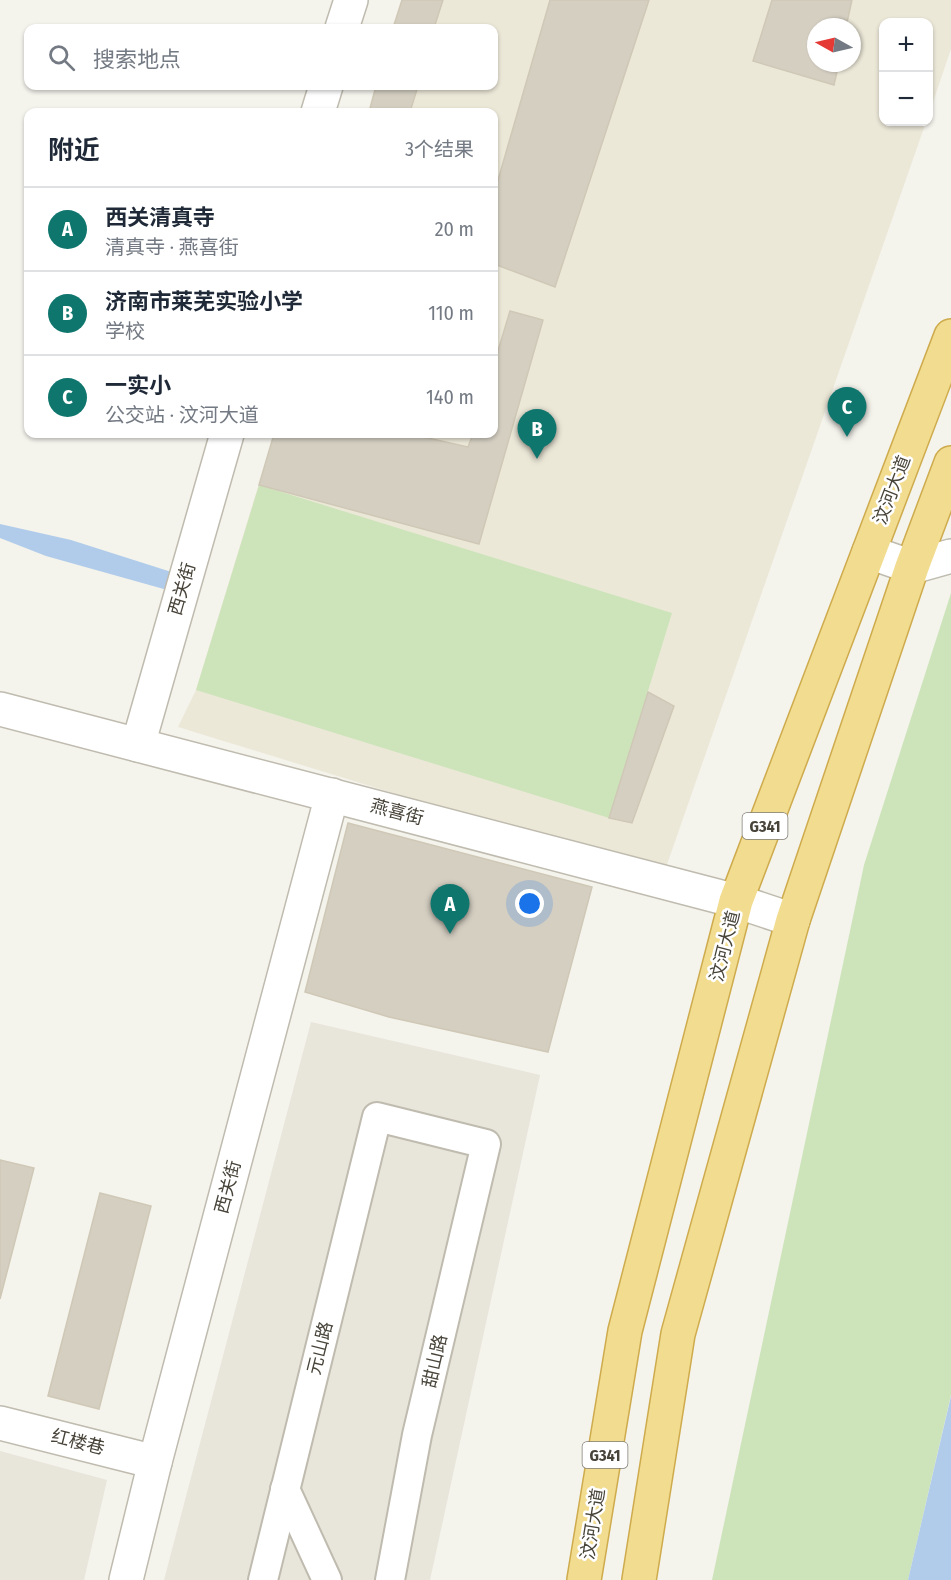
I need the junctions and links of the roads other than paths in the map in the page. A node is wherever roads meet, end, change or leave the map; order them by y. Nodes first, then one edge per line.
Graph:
1 (351, 0) edge
2 (343, 24) edge
3 (325, 90) edge
4 (319, 108) edge
5 (951, 336) edge
6 (226, 438) edge
7 (951, 463) edge
8 (869, 552) junction
9 (951, 556) edge
10 (912, 567) junction
11 (0, 709) edge
12 (138, 745) junction
13 (332, 795) junction
14 (736, 901) junction
15 (793, 920) junction
16 (486, 1144) joint
17 (0, 1423) edge
18 (155, 1462) junction
19 (285, 1489) junction
20 (126, 1580) edge
21 (263, 1580) edge
22 (327, 1580) edge
23 (390, 1580) edge
24 (584, 1580) edge
25 (639, 1580) edge

1 - 2 street
3 - 4 street
5 - 8 highway, 汶河大道 / G341
6 - 12 street, 西关街
7 - 10 highway
8 - 10 street
8 - 14 highway, 汶河大道 / G341
9 - 10 street
10 - 15 highway
11 - 12 street, 燕喜街
12 - 13 street, 燕喜街
13 - 14 street, 燕喜街
13 - 18 street, 西关街
14 - 15 street, 燕喜街
14 - 24 highway, 汶河大道 / G341
15 - 25 highway
16 - 19 street, 元山路
16 - 23 street, 甜山路
17 - 18 street, 红楼巷
18 - 20 street, 西关街
19 - 21 street, 元山路
19 - 22 street

